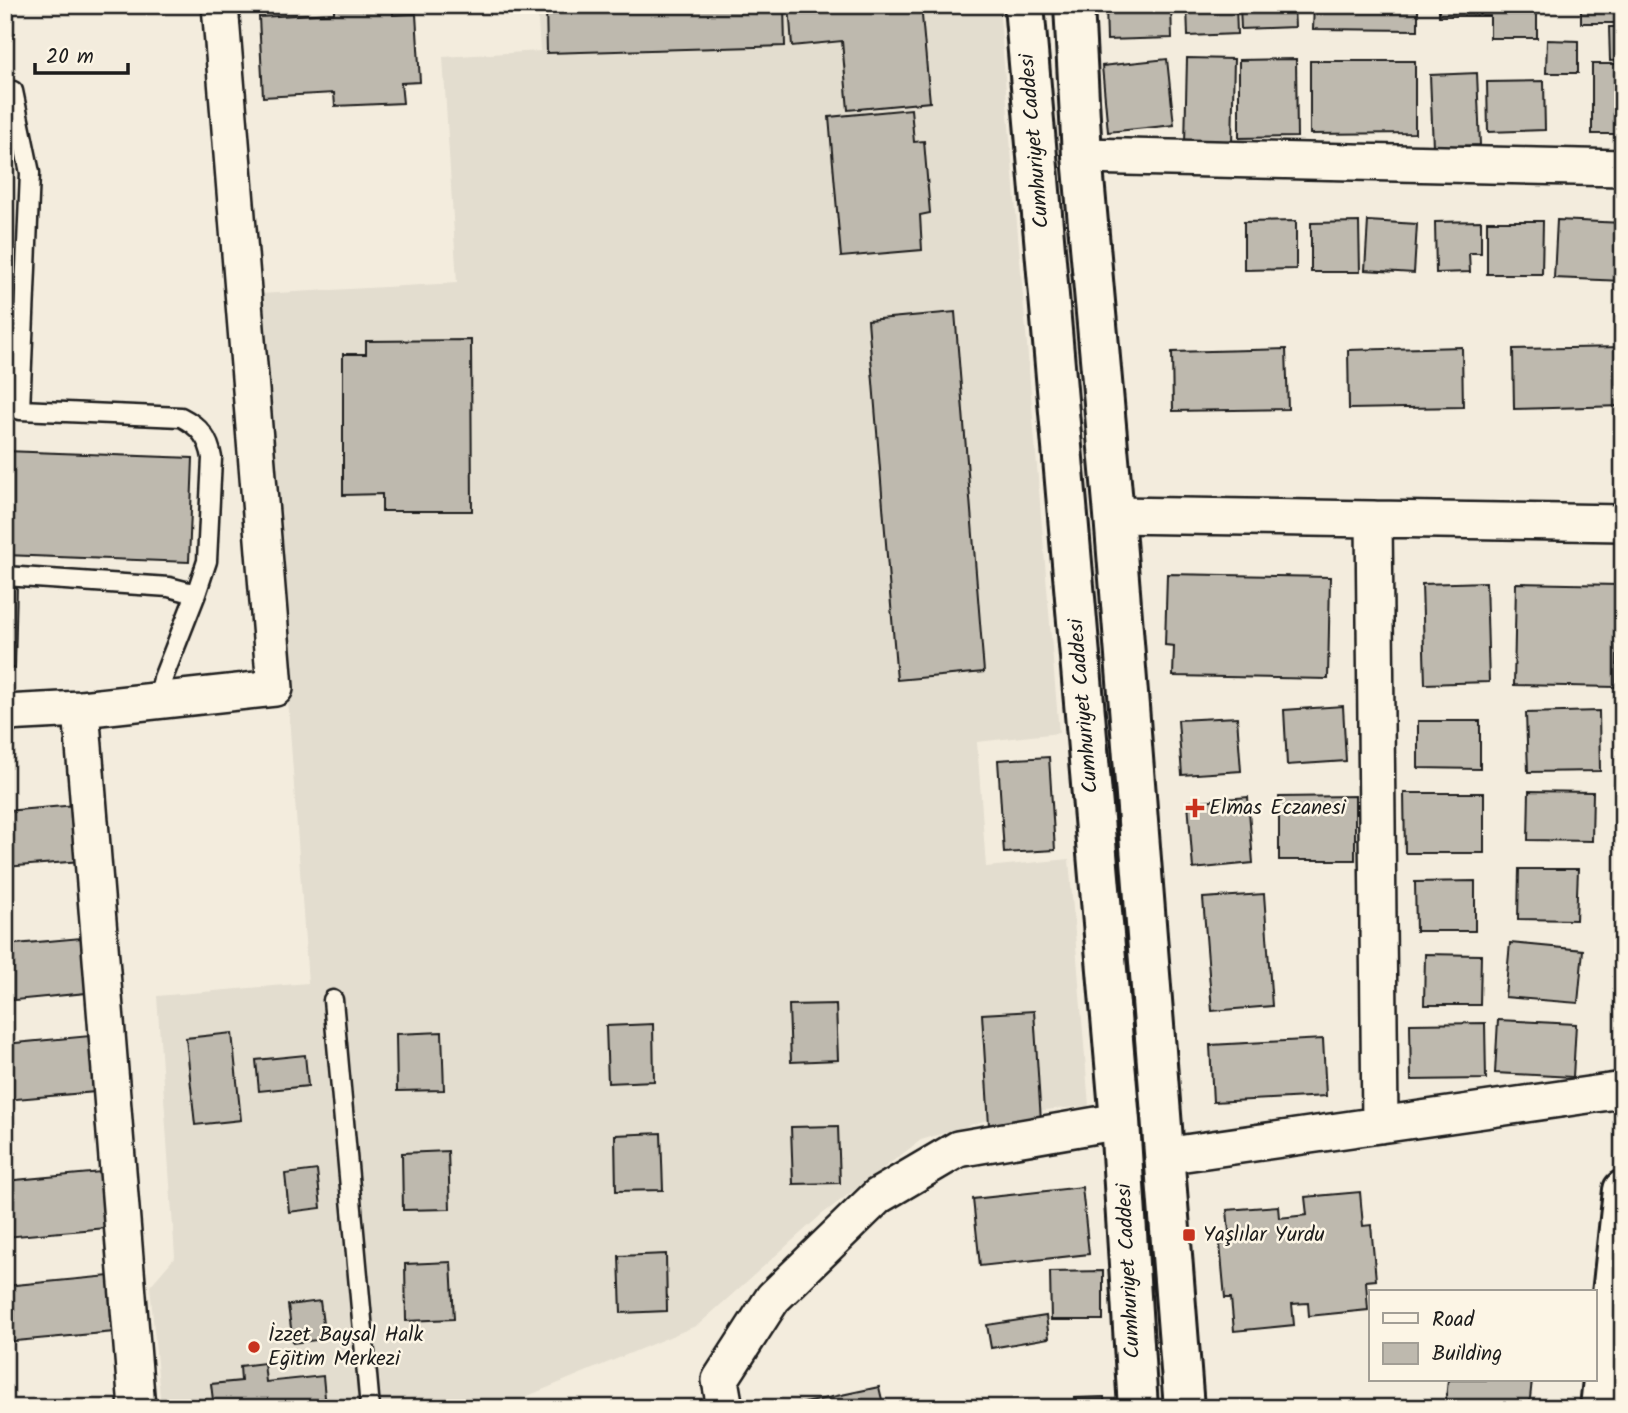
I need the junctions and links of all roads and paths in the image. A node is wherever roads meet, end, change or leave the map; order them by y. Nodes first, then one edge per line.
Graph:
1 (220, 5) edge
2 (1024, 5) edge
3 (1074, 5) edge
4 (13, 91) dead end
5 (1082, 156) junction
6 (1623, 168) edge
7 (1114, 515) junction
8 (1374, 519) junction
9 (1623, 523) edge
10 (5, 576) edge
11 (196, 594) junction
12 (159, 700) junction
13 (81, 709) junction
14 (5, 713) edge
15 (333, 1000) dead end
16 (1623, 1090) edge
17 (1120, 1121) junction
18 (1380, 1125) junction
19 (1164, 1156) junction
20 (1623, 1190) edge
21 (137, 1408) edge
22 (370, 1408) edge
23 (726, 1408) edge
24 (1138, 1408) edge
25 (1184, 1408) edge
26 (1600, 1408) edge

1 - 12 street
2 - 17 main road, Cumhuriyet Caddesi
3 - 5 main road, Cumhuriyet Caddesi
4 - 11 lane
5 - 6 street
5 - 7 main road, Cumhuriyet Caddesi
7 - 8 street
7 - 19 main road, Cumhuriyet Caddesi
8 - 9 street
8 - 18 street
10 - 11 lane
11 - 12 lane
12 - 13 street
13 - 14 street
13 - 21 street
15 - 22 lane
16 - 18 street
17 - 23 street
17 - 24 main road, Cumhuriyet Caddesi
18 - 19 street
19 - 25 main road, Cumhuriyet Caddesi
20 - 26 main road

